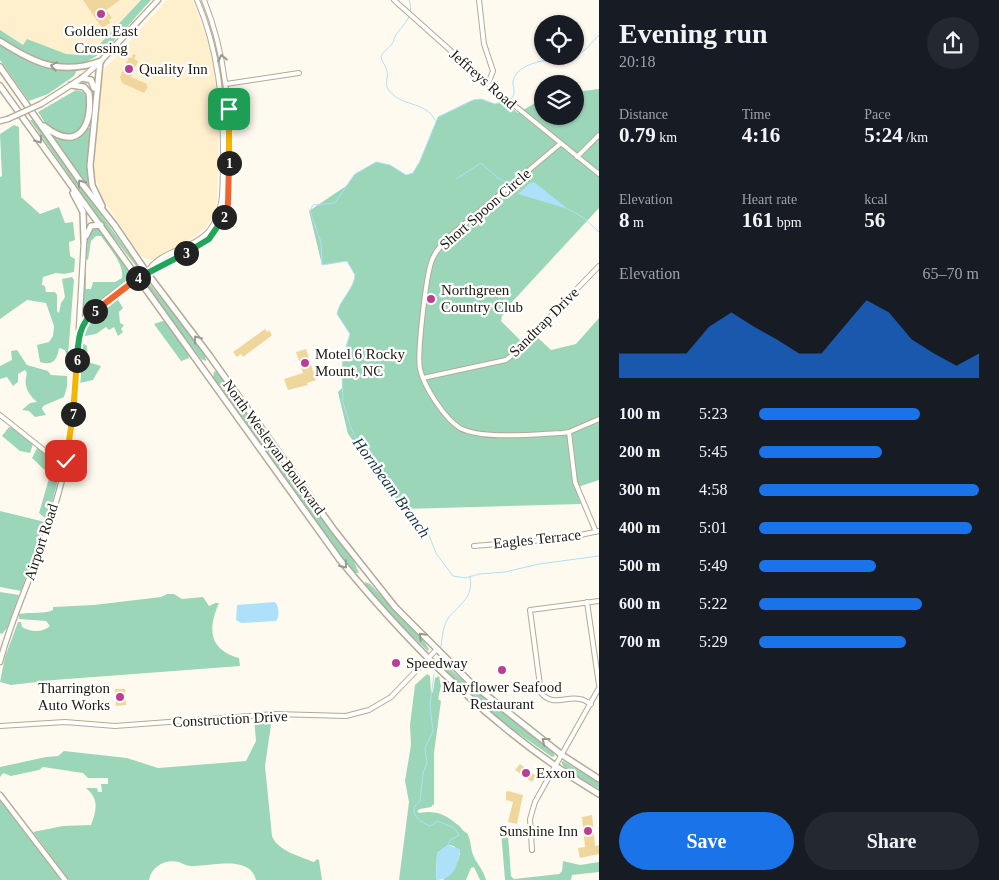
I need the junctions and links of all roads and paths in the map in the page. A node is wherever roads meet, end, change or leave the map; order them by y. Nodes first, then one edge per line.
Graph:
1 (158, 0) edge
2 (197, 0) edge
3 (204, 0) edge
4 (394, 0) edge
5 (479, 0) edge
6 (0, 41) edge
7 (101, 61) junction
8 (0, 67) edge
9 (298, 72) dead end
10 (82, 78) junction
11 (226, 84) junction
12 (488, 84) junction
13 (71, 85) junction
14 (0, 86) edge
15 (94, 109) junction
16 (0, 121) edge
17 (38, 121) junction
18 (599, 135) edge
19 (560, 144) junction
20 (577, 157) junction
21 (59, 168) junction
22 (599, 174) edge
23 (111, 221) junction
24 (101, 226) junction
25 (84, 241) junction
26 (599, 266) edge
27 (147, 273) junction
28 (138, 278) junction
29 (78, 336) junction
30 (214, 362) junction
31 (204, 370) junction
32 (423, 378) junction
33 (0, 415) edge
34 (599, 419) edge
35 (569, 432) junction
36 (64, 466) junction
37 (598, 532) edge
38 (474, 546) dead end
39 (368, 574) junction
40 (358, 581) junction
41 (599, 600) edge
42 (587, 602) junction
43 (436, 650) junction
44 (428, 659) junction
45 (0, 662) edge
46 (599, 686) edge
47 (591, 704) junction
48 (0, 726) edge
49 (562, 755) junction
50 (556, 765) junction
51 (599, 779) edge
52 (0, 794) edge
53 (599, 794) edge
54 (532, 850) dead end
55 (65, 880) edge

1 - 7 main road
2 - 27 street
11 -> 3 street
4 - 12 street, Jeffreys Road
5 - 12 street
7 -> 6 highway
7 - 10 main road
7 - 15 highway
8 - 17 highway, North Wesleyan Boulevard
9 - 11 street
10 - 13 main road
10 - 15 highway
11 - 27 street
12 - 19 street, Jeffreys Road
13 - 16 main road, bridge
13 - 17 highway
14 -> 21 highway, North Wesleyan Boulevard
15 - 23 highway
23 -> 17 highway, North Wesleyan Boulevard
18 - 20 street
19 - 20 street, Jeffreys Road
19 - 32 street, Short Spoon Circle
20 - 22 street, Jeffreys Road
21 - 24 highway, North Wesleyan Boulevard
21 - 25 highway
23 - 27 highway, North Wesleyan Boulevard
24 - 25 highway
24 - 28 highway, North Wesleyan Boulevard
25 - 29 main road
26 - 32 street, Sandtrap Drive
27 - 28 main road, Airport Road
30 -> 27 highway, North Wesleyan Boulevard
28 - 29 main road, Airport Road
28 - 31 highway, North Wesleyan Boulevard
29 - 36 main road, Airport Road
30 - 31 highway
30 - 39 highway, North Wesleyan Boulevard
31 -> 40 highway, North Wesleyan Boulevard
32 - 35 street, Short Spoon Circle
33 - 36 street
34 - 35 street, Short Spoon Circle
35 - 37 street
36 - 45 main road, Airport Road
37 - 38 street, Eagles Terrace
39 - 40 highway
43 -> 39 highway, North Wesleyan Boulevard
40 - 44 highway, North Wesleyan Boulevard
41 - 42 street
42 - 46 street
42 - 47 street
43 - 44 street, Construction Drive
49 -> 43 highway, North Wesleyan Boulevard
44 - 48 street, Construction Drive
44 - 50 highway, North Wesleyan Boulevard
46 - 47 street
47 - 49 street
49 - 50 street
49 - 51 highway, North Wesleyan Boulevard
50 - 53 highway, North Wesleyan Boulevard
50 - 54 street
52 - 55 main road

